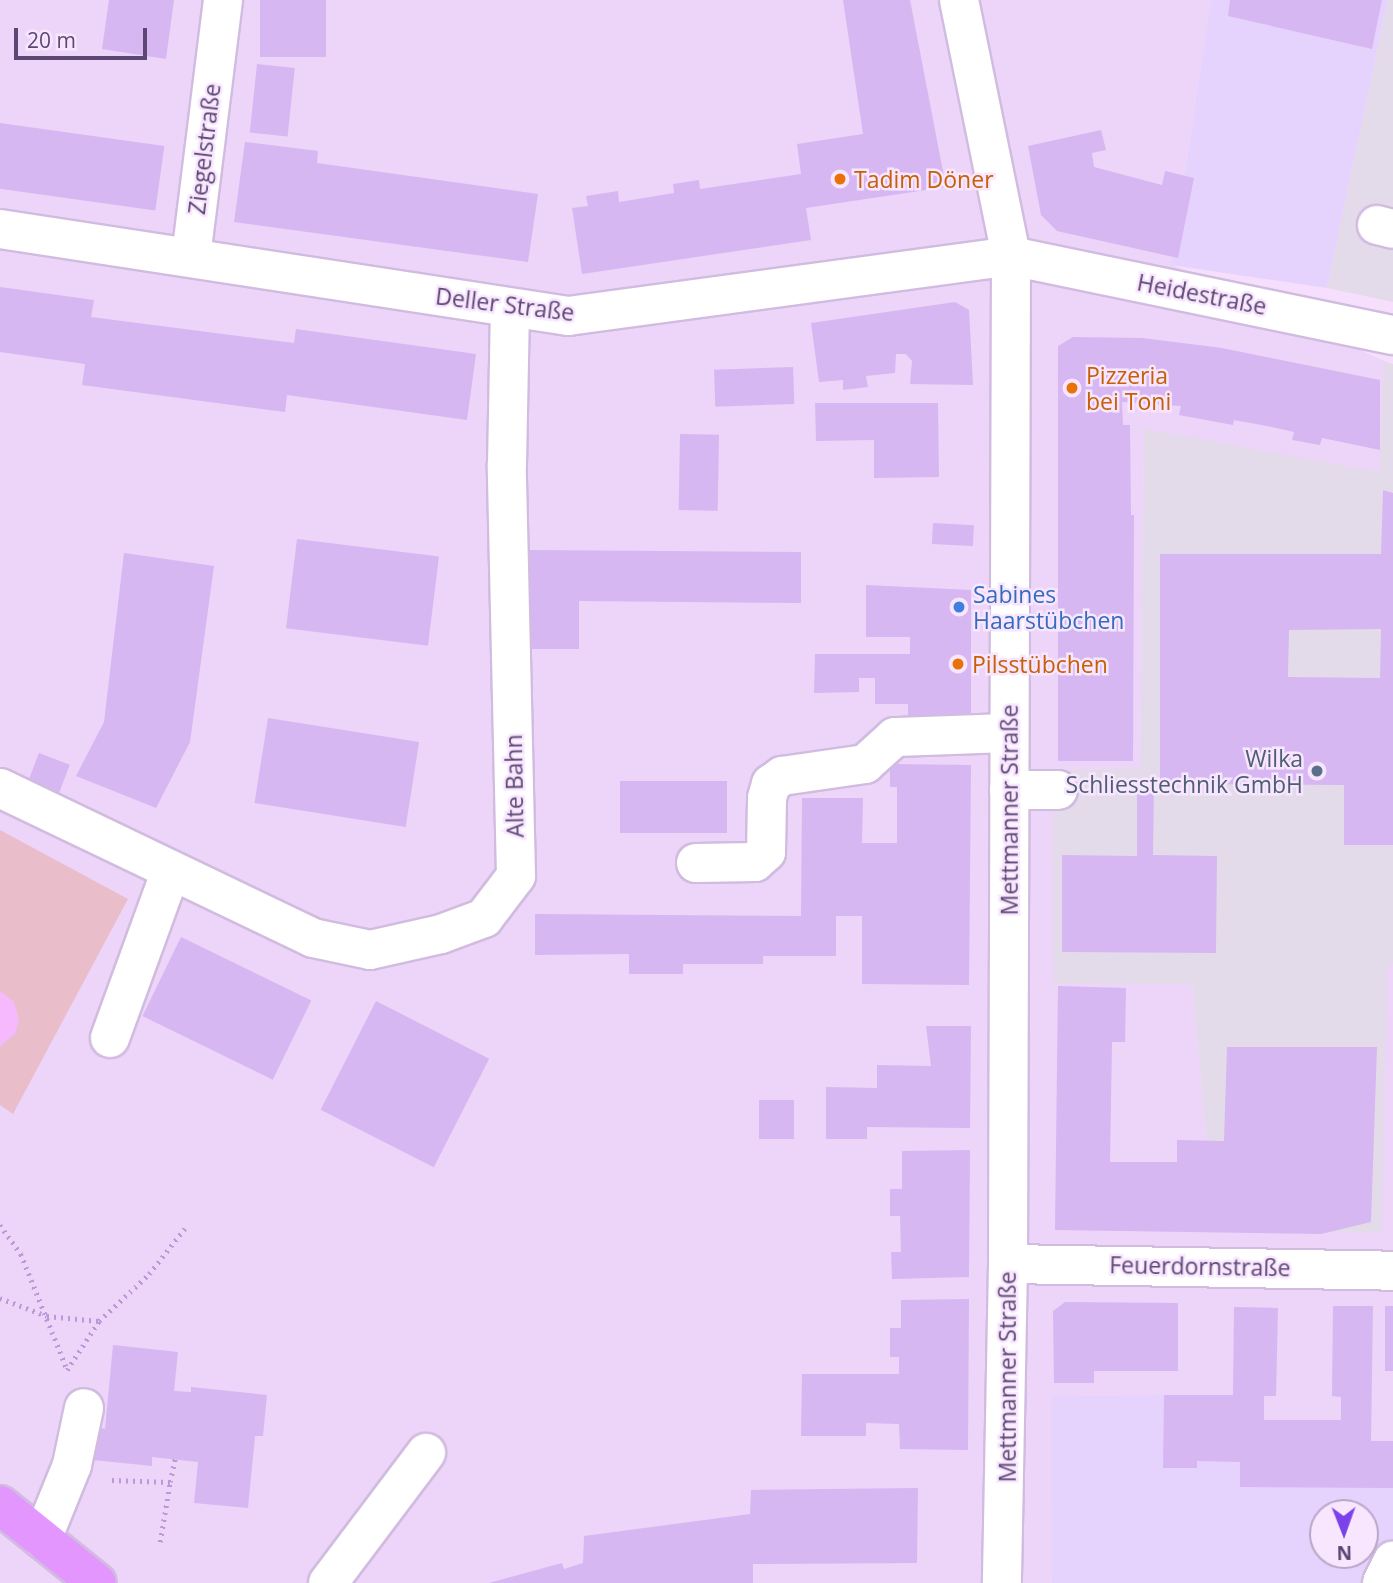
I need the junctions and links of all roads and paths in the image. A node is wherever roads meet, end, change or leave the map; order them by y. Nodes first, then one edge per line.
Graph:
1 (223, 0) edge
2 (960, 0) edge
3 (0, 229) edge
4 (1011, 256) junction
5 (191, 257) junction
6 (510, 309) junction
7 (1393, 335) edge
8 (1009, 733) junction
9 (0, 788) edge
10 (1009, 790) junction
11 (1058, 790) dead end
12 (695, 863) dead end
13 (170, 873) junction
14 (110, 1038) dead end
15 (0, 1225) edge
16 (185, 1228) dead end
17 (1008, 1264) junction
18 (1393, 1270) edge
19 (0, 1298) edge
20 (47, 1316) junction
21 (67, 1369) dead end
22 (84, 1408) dead end
23 (426, 1453) dead end
24 (175, 1459) dead end
25 (99, 1479) dead end
26 (170, 1482) junction
27 (0, 1505) edge
28 (42, 1539) junction
29 (160, 1542) dead end
30 (97, 1583) edge
31 (328, 1583) edge
32 (1002, 1583) edge

1 - 5 street, Ziegelstraße
2 - 4 street, Mettmanner Straße
3 - 5 street, Deller Straße
4 - 6 street, Deller Straße
4 - 7 street, Heidestraße
4 - 8 street, Mettmanner Straße
5 - 6 street, Deller Straße
6 - 13 street, Alte Bahn
8 - 10 street, Mettmanner Straße
8 - 12 street
9 - 13 street, Alte Bahn
10 - 11 street
10 - 17 street, Mettmanner Straße
13 - 14 street
15 - 20 path
16 - 20 path
17 - 18 street, Feuerdornstraße
17 - 32 street, Mettmanner Straße
19 - 20 path
20 - 21 path
22 - 28 street
23 - 31 street
24 - 26 path
25 - 26 path
26 - 29 path
27 - 28 main road
28 - 30 main road

